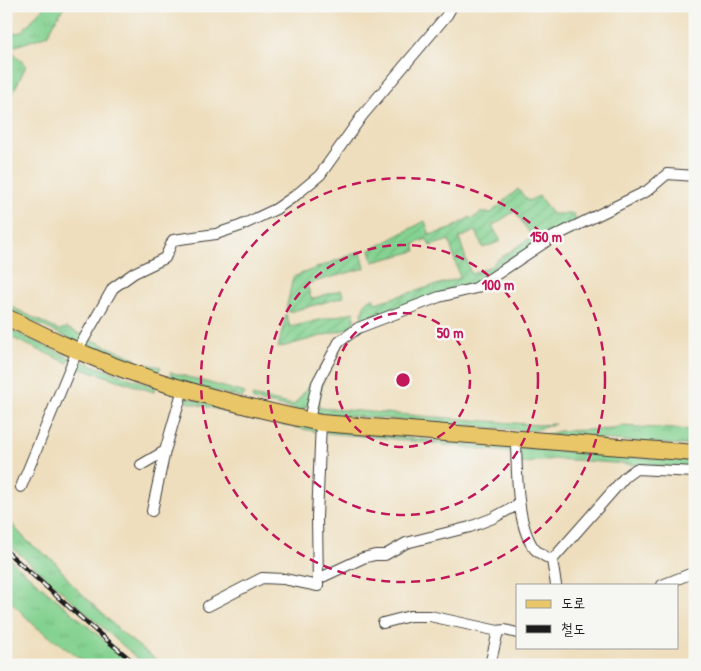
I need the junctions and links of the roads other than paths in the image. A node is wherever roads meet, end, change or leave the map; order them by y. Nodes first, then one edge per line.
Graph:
1 (452, 6) edge
2 (695, 176) edge
3 (6, 317) edge
4 (77, 351) junction
5 (182, 389) junction
6 (315, 422) junction
7 (516, 440) junction
8 (165, 451) junction
9 (695, 454) edge
10 (142, 466) dead end
11 (695, 472) edge
12 (21, 487) dead end
13 (519, 504) junction
14 (152, 512) dead end
15 (552, 560) junction
16 (695, 572) edge
17 (318, 579) junction
18 (556, 584) edge
19 (665, 584) edge
20 (208, 606) dead end
21 (383, 623) dead end
22 (498, 631) junction
23 (516, 633) edge
24 (490, 665) edge

1 - 4 street
2 - 6 street
3 - 4 main road
4 - 5 main road
4 - 12 street
5 - 6 main road
5 - 8 street
6 - 7 main road
6 - 17 street
7 - 9 main road
7 - 13 street
8 - 10 street
8 - 14 street
11 - 15 street
13 - 15 street
13 - 17 street
15 - 18 street
16 - 19 street
17 - 20 street
21 - 22 street
22 - 23 street
22 - 24 street

